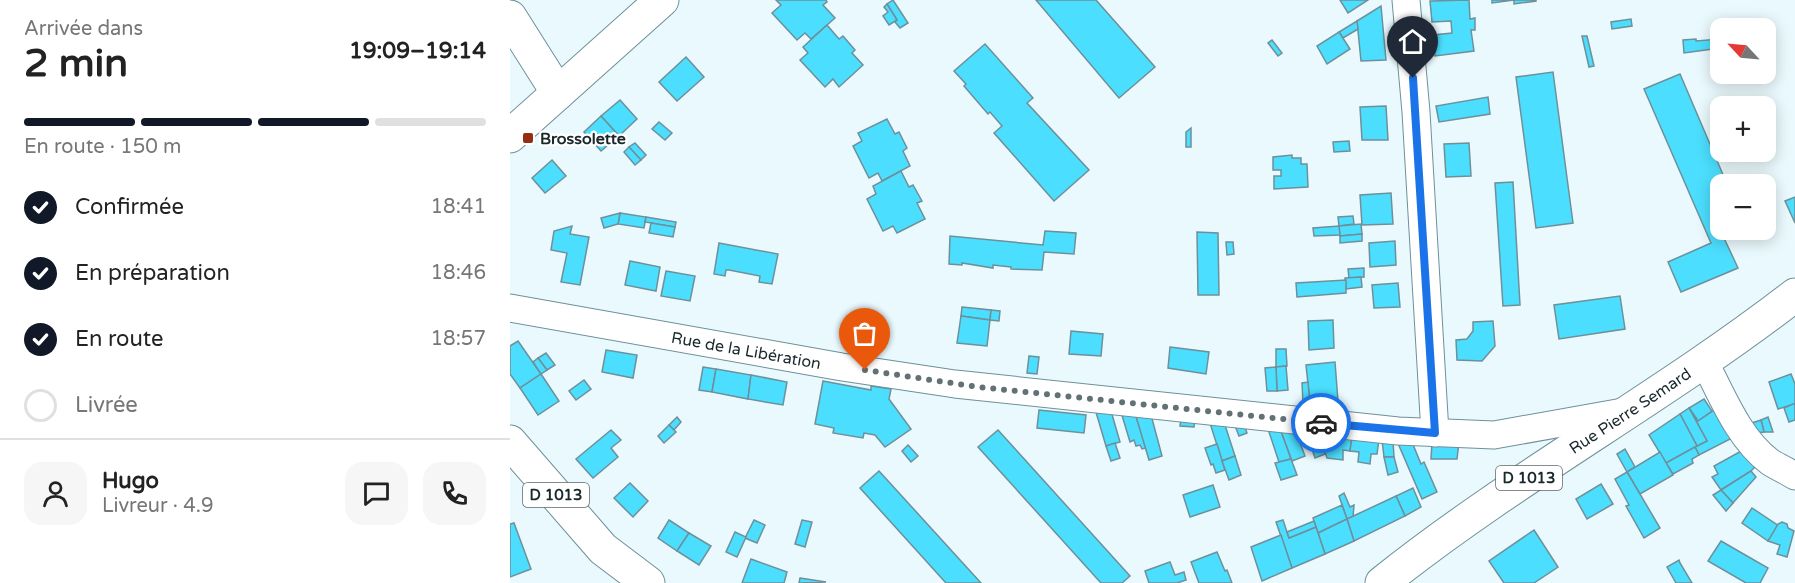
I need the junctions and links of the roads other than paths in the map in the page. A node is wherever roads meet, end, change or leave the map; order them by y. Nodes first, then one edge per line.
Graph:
1 (662, 0) edge
2 (1406, 0) edge
3 (510, 17) edge
4 (558, 93) junction
5 (510, 136) edge
6 (1788, 304) edge
7 (510, 308) edge
8 (1704, 361) junction
9 (1627, 412) junction
10 (1435, 433) junction
11 (510, 442) edge
12 (1795, 476) edge
13 (1431, 544) junction
14 (648, 583) edge
15 (1359, 583) edge
16 (1382, 583) edge

1 - 4 main road
2 - 10 street
3 - 4 main road
4 - 5 main road
6 - 8 main road, Rue Pierre Semard / D 1013
7 - 10 street, Rue de la Libération
8 - 9 main road, Rue Pierre Semard / D 1013
8 - 12 street
9 - 10 street, Rue de la Libération
9 - 13 main road, Rue Pierre Semard / D 1013
11 - 14 main road, D 1013
13 - 15 main road, Rue Pierre Semard / D 1013
13 - 16 main road, Rue Pierre Semard / D 1013

